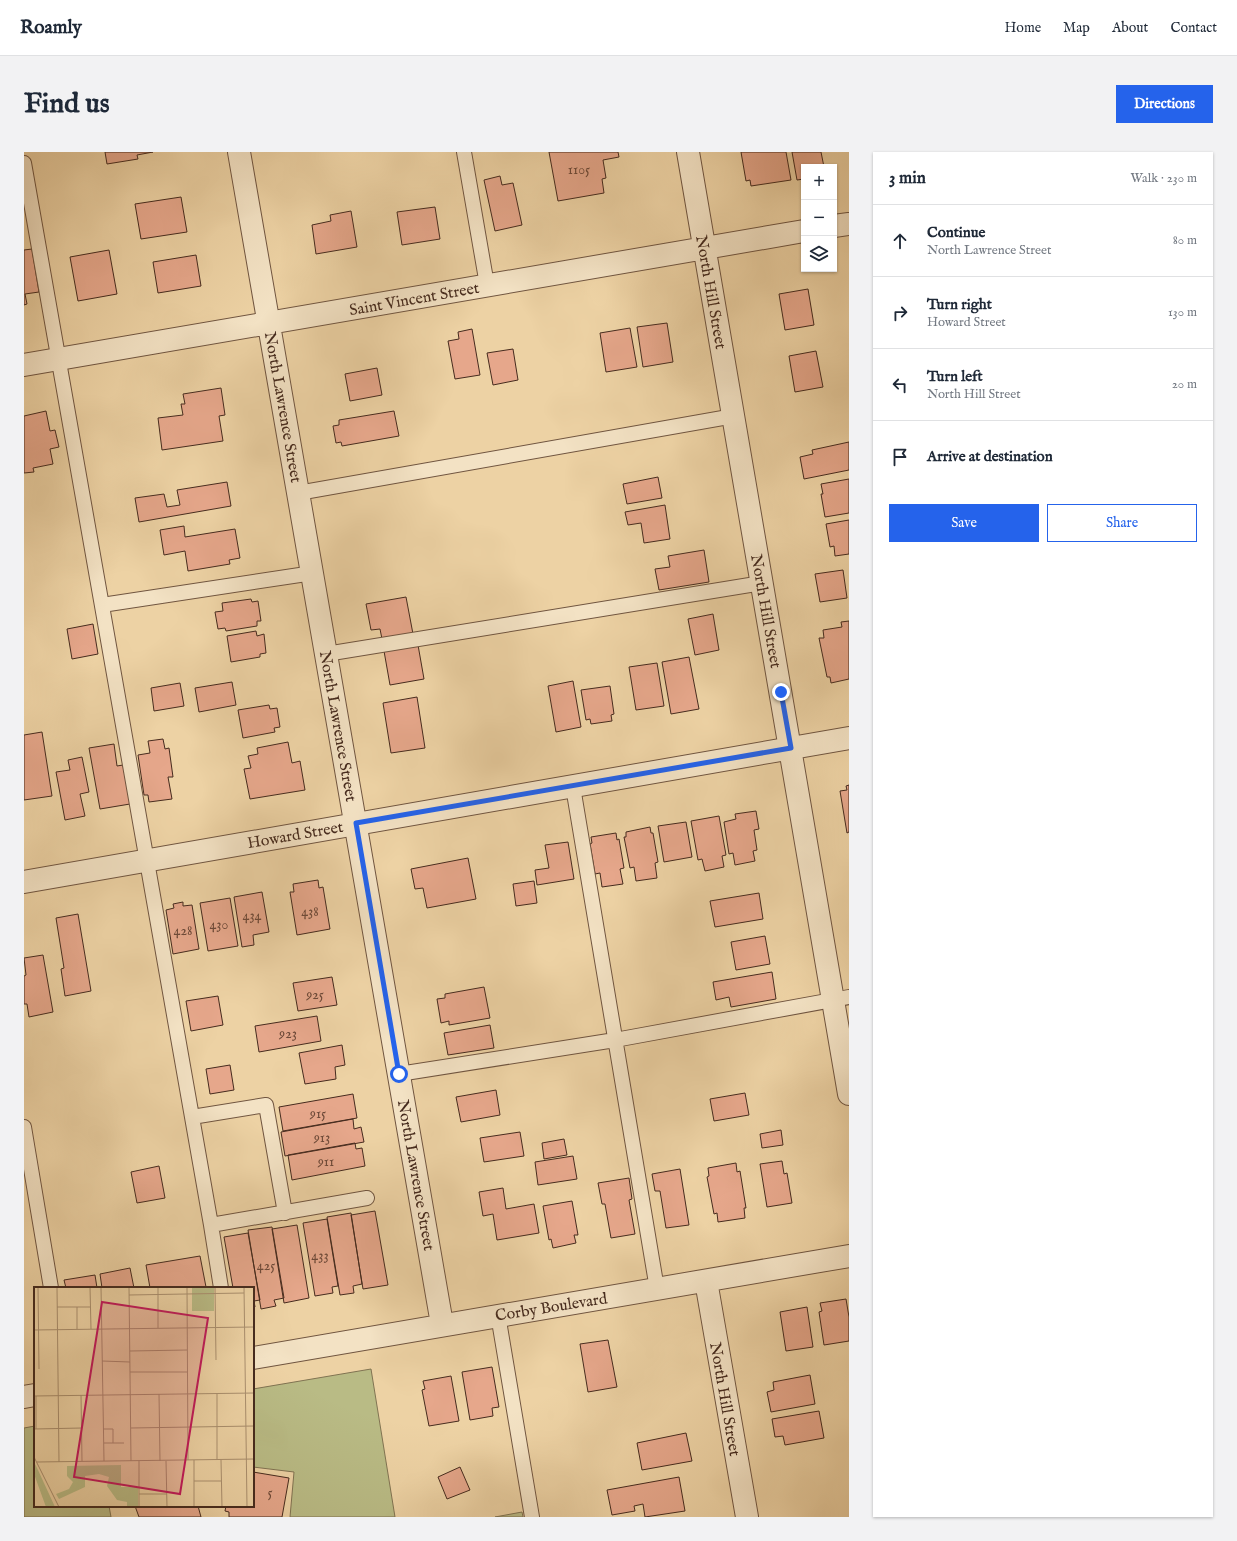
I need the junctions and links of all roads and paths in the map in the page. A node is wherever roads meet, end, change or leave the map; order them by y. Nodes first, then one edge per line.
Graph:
1 (239, 152) edge
2 (464, 152) edge
3 (688, 152) edge
4 (24, 162) edge
5 (849, 224) edge
6 (837, 226) edge
7 (801, 232) edge
8 (704, 248) junction
9 (486, 285) junction
10 (269, 324) junction
11 (59, 359) junction
12 (24, 365) edge
13 (734, 416) junction
14 (298, 493) junction
15 (313, 573) junction
16 (762, 582) junction
17 (102, 605) junction
18 (326, 654) junction
19 (849, 738) edge
20 (791, 748) junction
21 (573, 787) junction
22 (356, 823) junction
23 (147, 861) junction
24 (24, 882) edge
25 (841, 998) edge
26 (615, 1040) junction
27 (399, 1074) junction
28 (849, 1094) edge
29 (192, 1117) junction
30 (25, 1134) edge
31 (368, 1198) dead end
32 (285, 1213) junction
33 (211, 1226) junction
34 (849, 1256) edge
35 (706, 1281) junction
36 (51, 1287) edge
37 (221, 1287) edge
38 (657, 1289) junction
39 (498, 1315) junction
40 (442, 1324) junction
41 (254, 1358) edge
42 (34, 1395) edge
43 (24, 1396) edge
44 (532, 1517) edge
45 (747, 1517) edge

1 - 10 street, North Lawrence Street
2 - 9 lane
3 - 8 street, North Hill Street
4 - 11 lane
5 - 6 street
7 - 8 street, Saint Vincent Street
8 - 9 street, Saint Vincent Street
8 - 13 street, North Hill Street
9 - 10 street, Saint Vincent Street
10 - 11 street, Saint Vincent Street
10 - 14 street, North Lawrence Street
11 - 12 street, Saint Vincent Street
11 - 17 lane
13 - 14 lane
13 - 16 street, North Hill Street
14 - 15 street, North Lawrence Street
15 - 17 lane
15 - 18 street, North Lawrence Street
16 - 18 lane
16 - 20 street, North Hill Street
17 - 23 lane
18 - 22 street, North Lawrence Street
19 - 20 street, Howard Street
20 - 21 street, Howard Street
20 - 25 street, North Hill Street
21 - 22 street, Howard Street
21 - 26 lane
22 - 23 street, Howard Street
22 - 27 street, North Lawrence Street
23 - 24 street, Howard Street
23 - 29 lane
25 - 26 lane
25 - 28 street, North Hill Street
26 - 27 lane
26 - 38 lane
27 - 40 street, North Lawrence Street
29 - 32 lane
29 - 33 lane
30 - 36 lane
31 - 32 lane
32 - 33 lane
33 - 37 lane
34 - 35 street, Corby Boulevard
35 - 38 street, Corby Boulevard
35 - 45 street, North Hill Street
38 - 39 street, Corby Boulevard
39 - 40 street, Corby Boulevard
39 - 44 lane
40 - 41 street, Corby Boulevard
42 - 43 street

